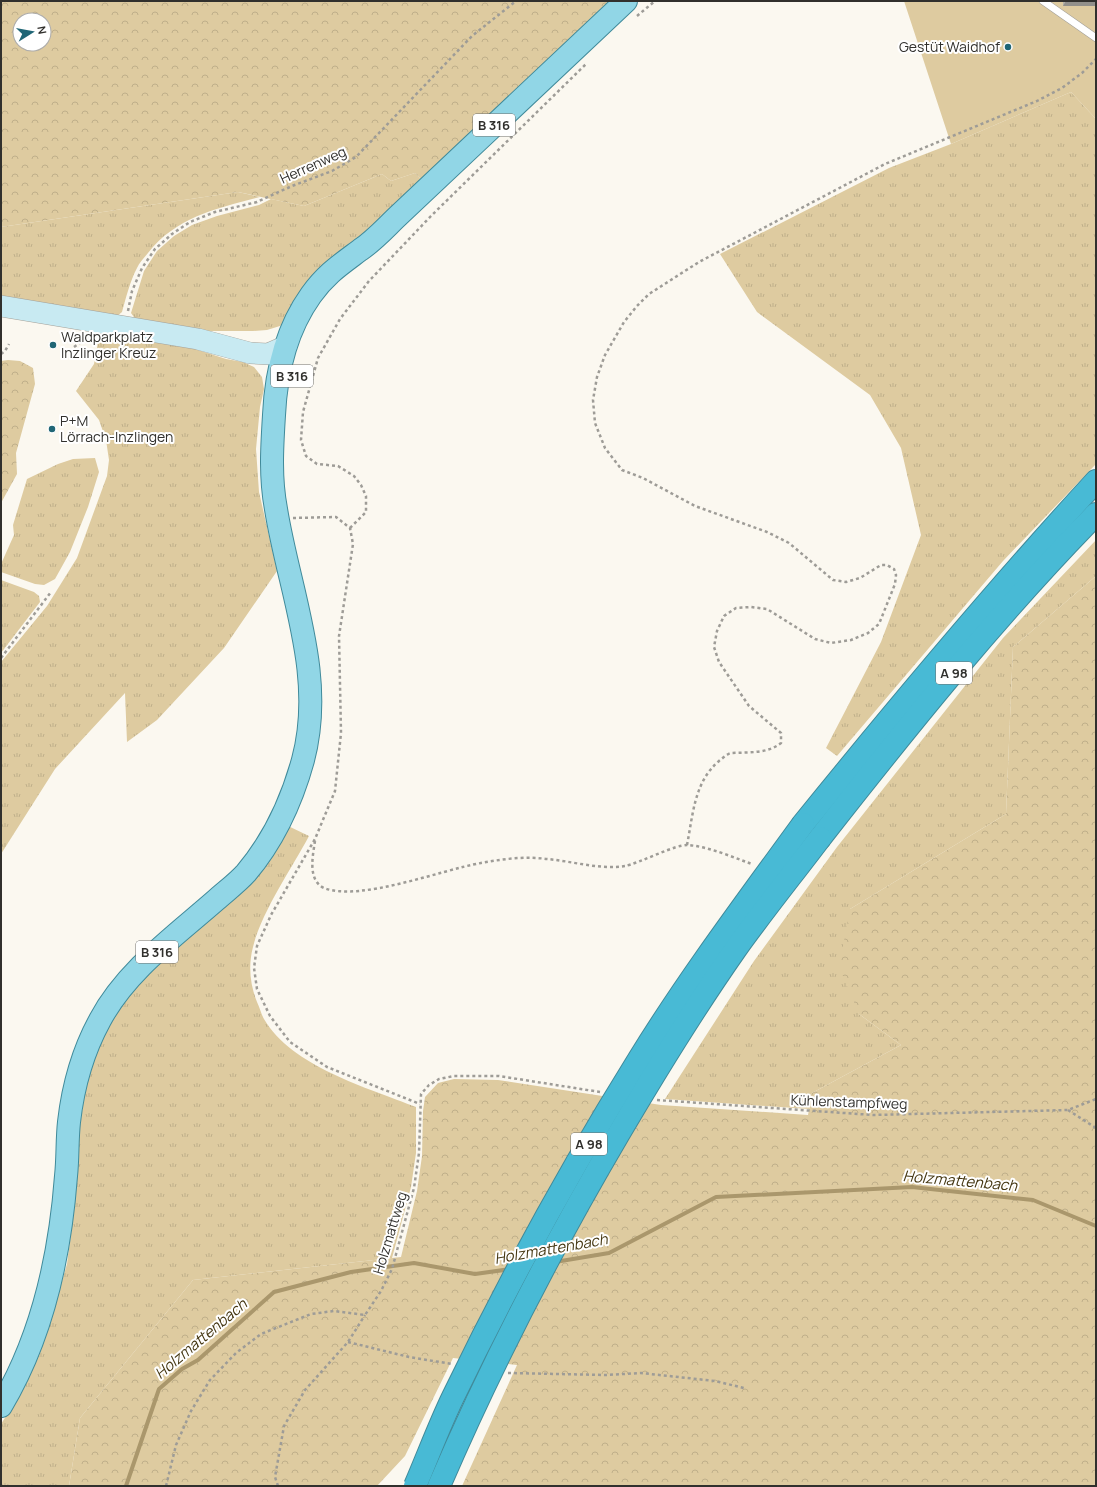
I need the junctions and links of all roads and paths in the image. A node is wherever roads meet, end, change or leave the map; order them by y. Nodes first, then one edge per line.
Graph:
1 (516, 1) edge
2 (655, 1) edge
3 (1043, 1) edge
4 (629, 10) edge
5 (1096, 38) edge
6 (1096, 59) edge
7 (587, 63) dead end
8 (362, 249) junction
9 (1, 306) edge
10 (124, 327) junction
11 (307, 330) junction
12 (198, 339) junction
13 (9, 344) dead end
14 (286, 346) junction
15 (250, 353) junction
16 (1, 354) edge
17 (276, 387) junction
18 (274, 419) junction
19 (1096, 481) edge
20 (1096, 514) edge
21 (277, 519) junction
22 (350, 528) junction
23 (51, 592) dead end
24 (1, 658) edge
25 (315, 839) junction
26 (688, 845) junction
27 (752, 864) dead end
28 (607, 1093) dead end
29 (650, 1099) dead end
30 (1096, 1099) edge
31 (420, 1104) junction
32 (1068, 1110) junction
33 (1096, 1128) edge
34 (364, 1315) junction
35 (348, 1342) junction
36 (454, 1364) dead end
37 (507, 1373) dead end
38 (744, 1388) dead end
39 (1, 1406) edge
40 (166, 1486) edge
41 (278, 1486) edge
42 (415, 1486) edge
43 (439, 1486) edge

1 - 10 path, Herrenweg
2 - 4 path
3 - 5 lane
4 - 8 main road, B 316
6 - 26 path
7 - 22 path
8 - 11 main road, B 316
8 - 14 main road, B 316
9 - 10 street
10 - 12 street
11 - 14 main road
11 - 18 main road, B 316
12 - 14 street
12 - 15 street
13 - 16 path
14 - 15 street
14 - 17 main road, B 316
15 - 17 street
17 - 18 main road, B 316
18 - 21 main road, B 316
19 - 42 highway, A 98, bridge
20 - 43 highway, A 98, bridge
21 - 22 path
21 - 39 main road, B 316
22 - 25 path
23 - 24 path
25 - 26 path
25 - 31 path
26 - 27 path
28 - 31 path, Holzmattweg
29 - 32 path, Kühlenstampfweg
30 - 32 path, Kühlenstampfweg
31 - 34 path, Holzmattweg
32 - 33 path
34 - 35 path, Holzmattweg
34 - 40 path
35 - 36 path
35 - 41 path, Holzmattweg
37 - 38 path

